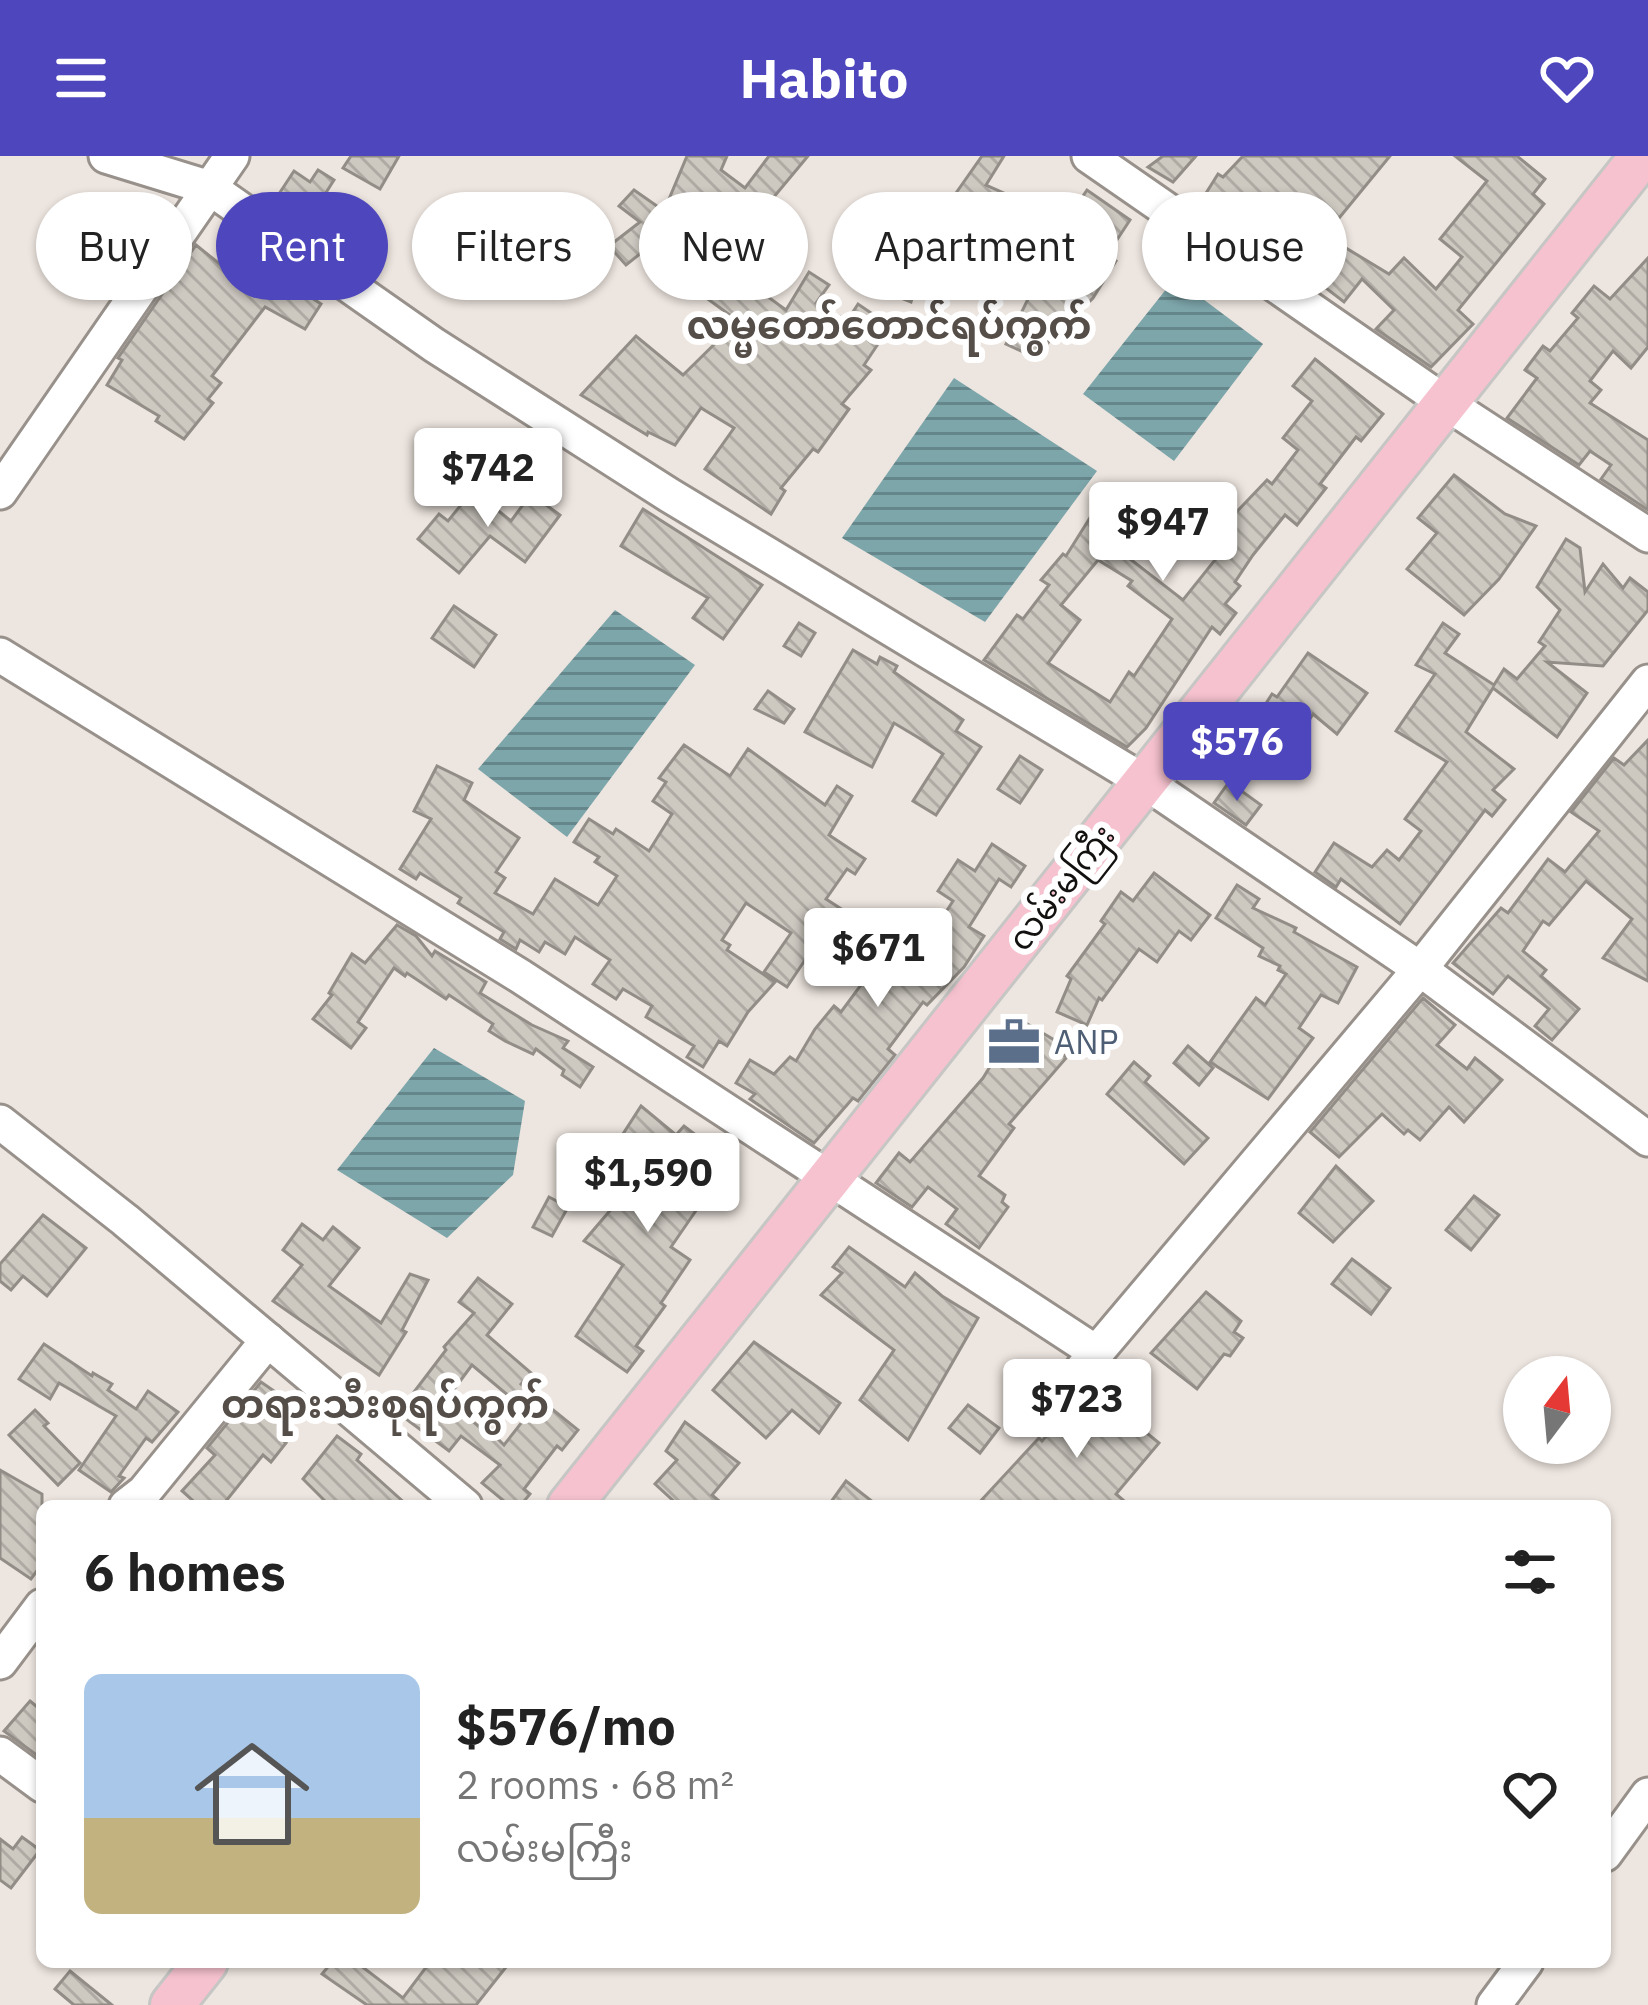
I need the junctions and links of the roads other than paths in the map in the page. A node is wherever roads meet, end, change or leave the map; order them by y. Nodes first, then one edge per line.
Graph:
1 (106, 156) edge
2 (232, 156) edge
3 (1089, 156) edge
4 (1642, 156) edge
5 (210, 188) junction
6 (1446, 403) junction
7 (0, 492) edge
8 (1648, 535) edge
9 (0, 655) edge
10 (1648, 682) edge
11 (1145, 782) junction
12 (1420, 969) junction
13 (0, 1122) edge
14 (1648, 1139) edge
15 (830, 1177) junction
16 (268, 1340) junction
17 (1097, 1353) junction
18 (1053, 1404) dead end
19 (133, 1500) edge
20 (458, 1500) edge
21 (574, 1500) edge
22 (36, 1614) edge
23 (0, 1661) edge
24 (0, 1754) edge
25 (36, 1780) edge
26 (1648, 1795) edge
27 (1611, 1846) edge
28 (201, 1968) edge
29 (1522, 1968) edge
30 (172, 2005) edge
31 (1494, 2005) edge

1 - 5 street
2 - 5 street
3 - 6 street
4 - 6 main road, လမ်းမကြီး
5 - 7 street
5 - 11 street
6 - 8 street
6 - 11 main road, လမ်းမကြီး
9 - 15 street
10 - 12 street
11 - 12 street
11 - 15 main road, လမ်းမကြီး
12 - 14 street
12 - 17 street
13 - 16 street
15 - 17 street
15 - 21 main road, လမ်းမကြီး
16 - 19 street
16 - 20 street
17 - 18 street
22 - 23 street
24 - 25 street
26 - 27 street
28 - 30 main road
29 - 31 street

